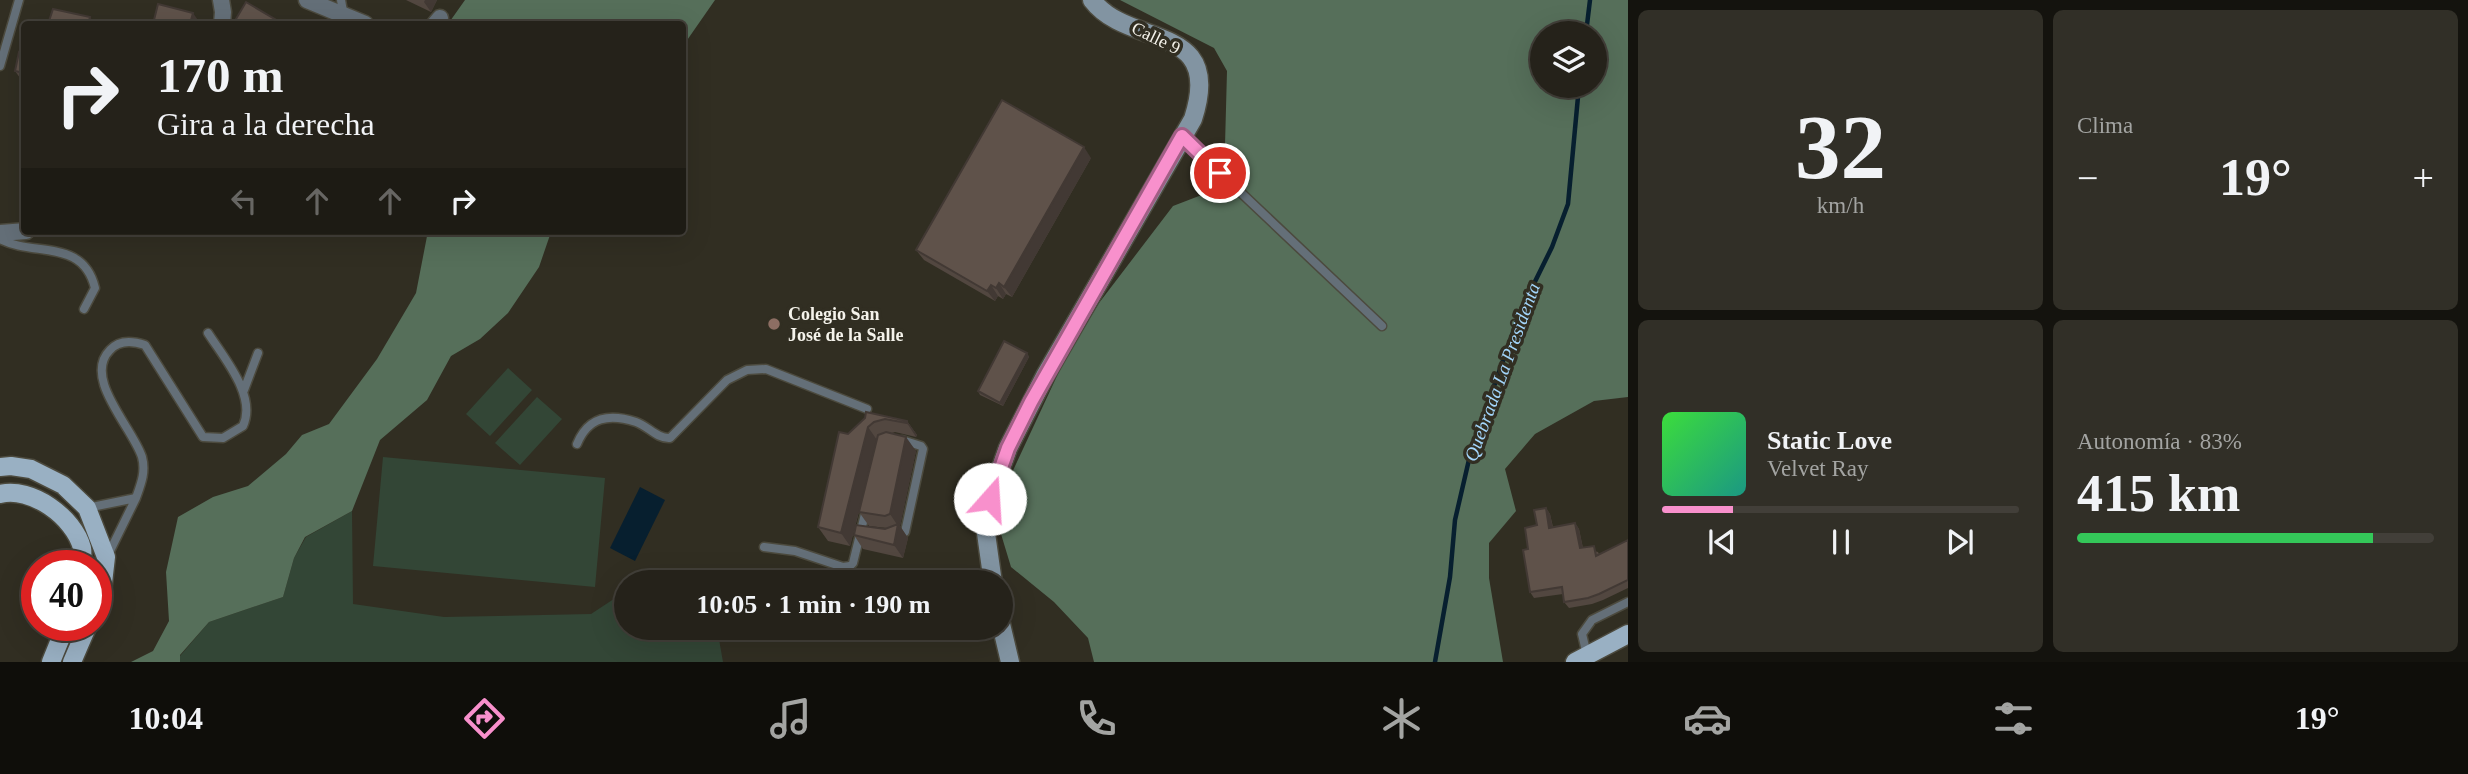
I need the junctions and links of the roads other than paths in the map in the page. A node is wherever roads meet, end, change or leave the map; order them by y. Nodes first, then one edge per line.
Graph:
1 (19, 0) edge
2 (221, 0) edge
3 (307, 0) edge
4 (341, 0) edge
5 (1092, 0) edge
6 (222, 21) edge
7 (342, 21) edge
8 (0, 66) edge
9 (1182, 136) junction
10 (21, 231) edge
11 (0, 233) edge
12 (0, 239) edge
13 (84, 309) dead end
14 (1382, 326) dead end
15 (208, 333) dead end
16 (258, 353) dead end
17 (243, 390) junction
18 (867, 409) edge
19 (894, 438) edge
20 (577, 444) dead end
21 (0, 467) edge
22 (0, 494) edge
23 (136, 498) junction
24 (867, 506) edge
25 (87, 508) junction
26 (886, 535) edge
27 (764, 547) dead end
28 (82, 550) edge
29 (103, 550) edge
30 (110, 550) edge
31 (991, 570) edge
32 (1628, 602) edge
33 (1628, 634) edge
34 (1005, 640) edge
35 (60, 641) edge
36 (81, 641) edge
37 (1581, 659) edge
38 (51, 662) edge
39 (72, 662) edge
40 (1010, 662) edge

1 - 8 lane
2 - 6 street
3 - 7 street
4 - 7 lane
5 - 9 street, Calle 9
9 - 14 lane
9 - 31 street, Calle 9
10 - 11 street
12 - 13 lane
15 - 17 lane
16 - 17 lane
17 - 23 lane
18 - 20 lane
19 - 26 lane
21 - 25 main road
22 - 28 main road
23 - 25 lane
23 - 30 lane
24 - 27 lane
25 - 29 main road
32 - 37 lane
33 - 37 main road
34 - 40 street
35 - 38 main road
36 - 39 main road

